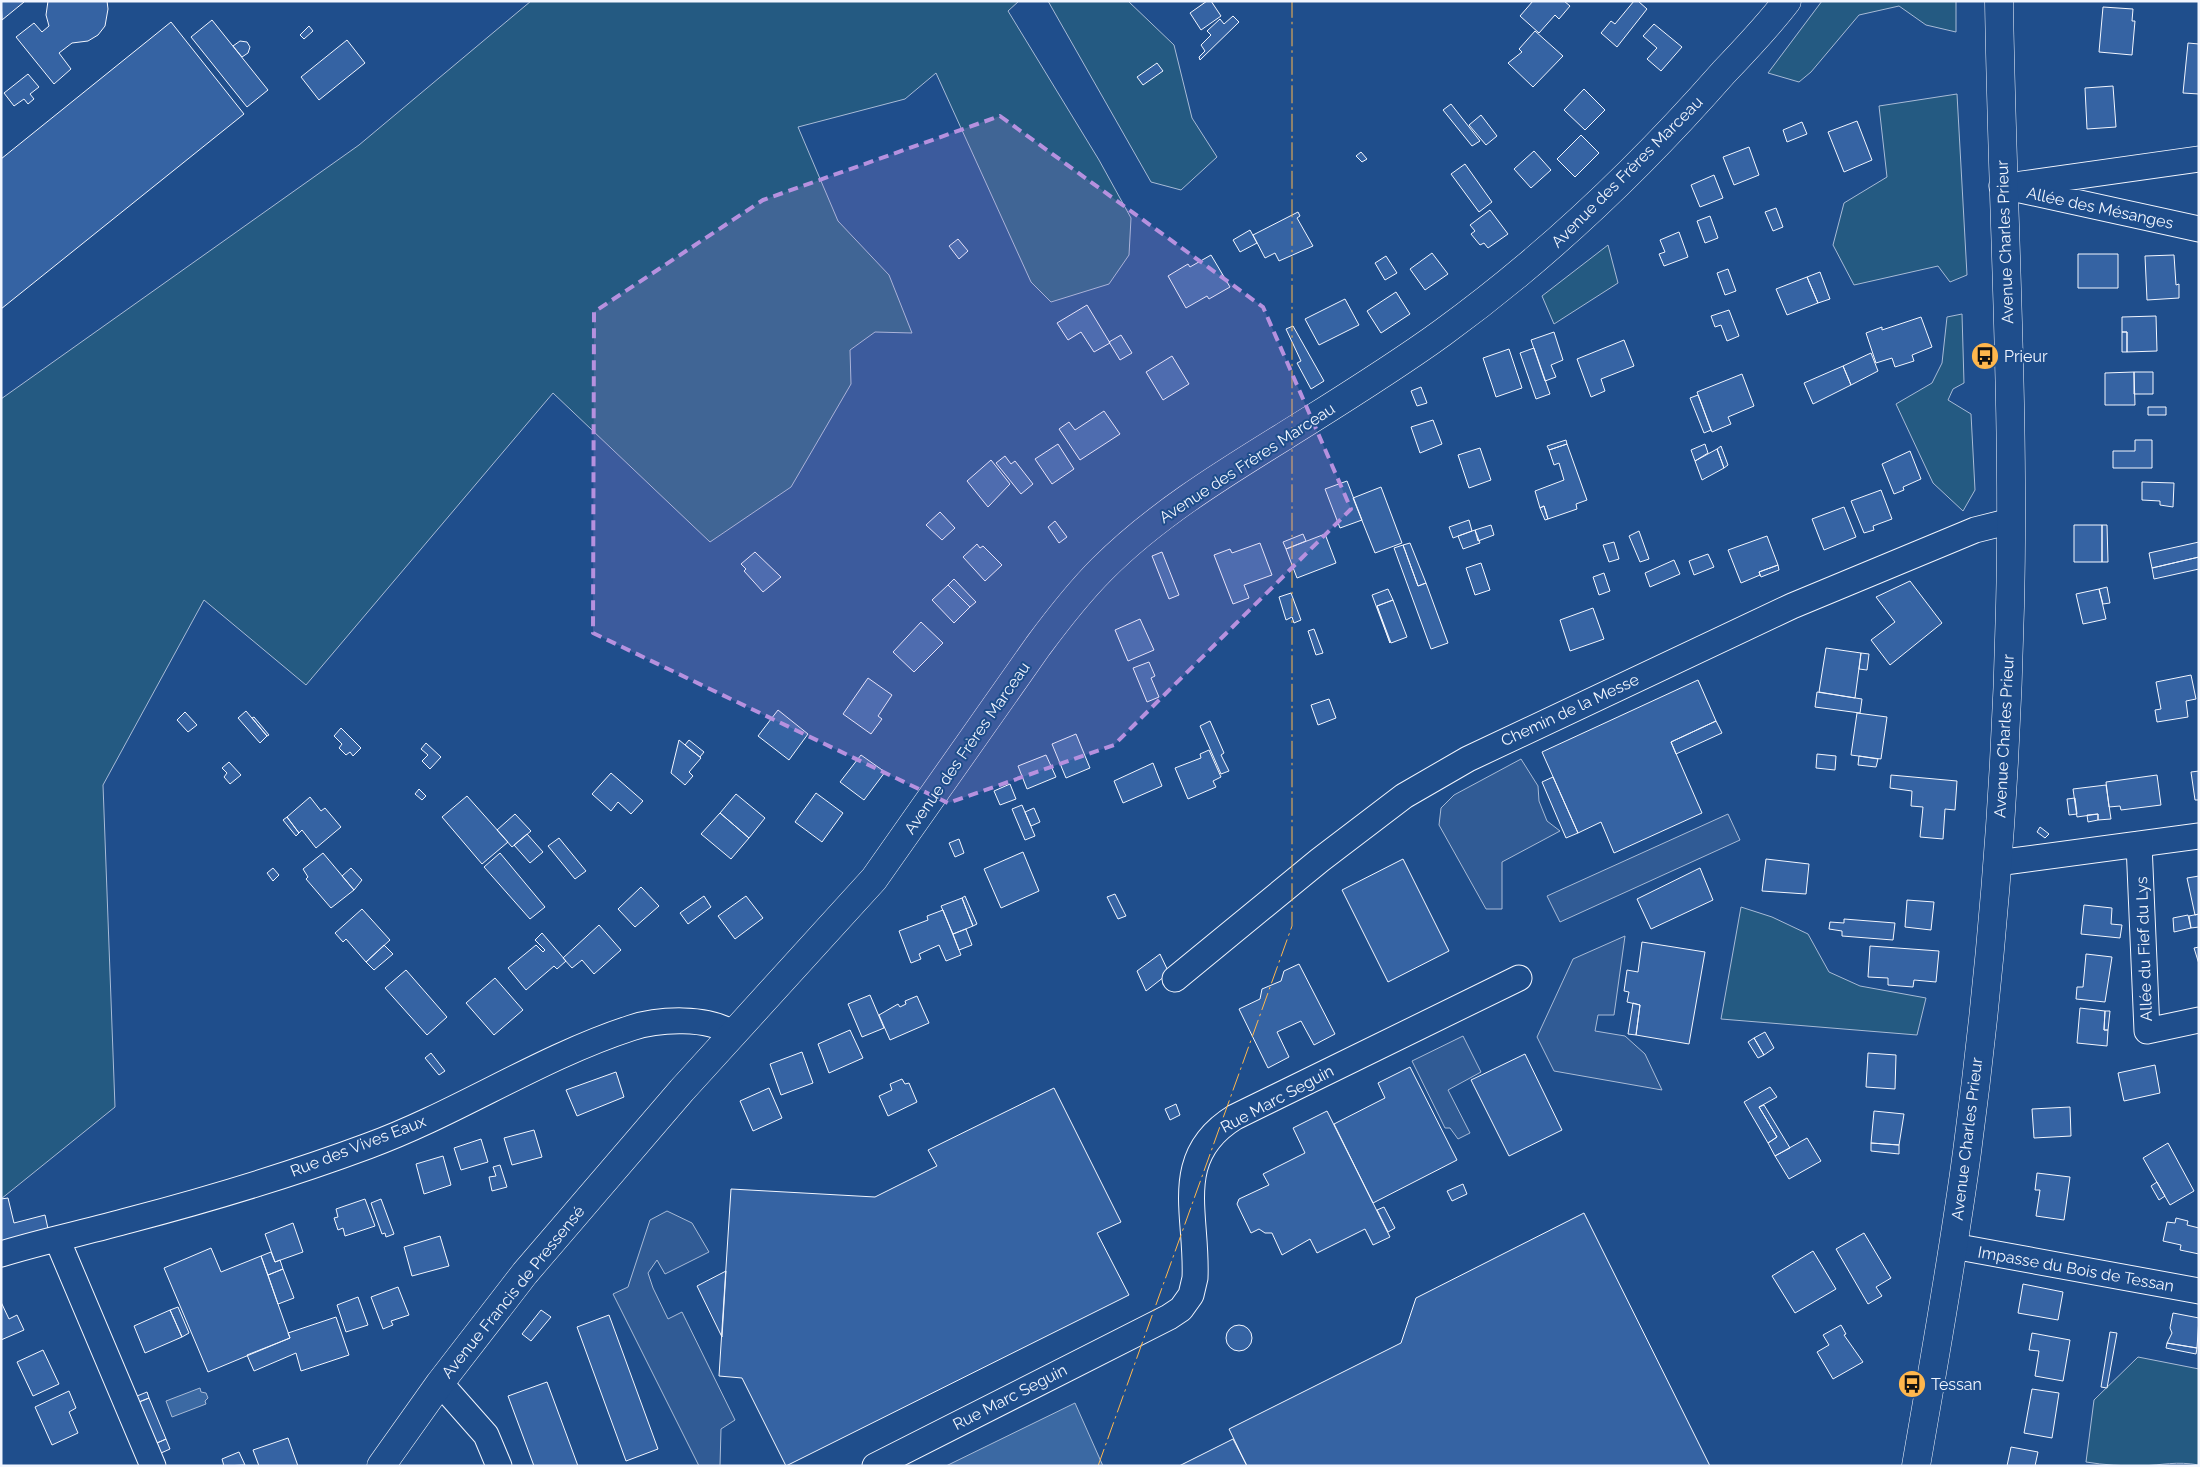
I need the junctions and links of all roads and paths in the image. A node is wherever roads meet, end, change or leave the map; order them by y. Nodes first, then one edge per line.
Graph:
1 (1788, 1) edge
2 (1998, 1) edge
3 (2199, 159) edge
4 (2002, 186) junction
5 (2199, 229) edge
6 (2011, 521) junction
7 (2199, 836) edge
8 (2139, 844) junction
9 (1997, 863) junction
10 (1519, 978) dead end
11 (1175, 979) dead end
12 (2199, 1020) edge
13 (732, 1034) junction
14 (653, 1124) joint
15 (57, 1240) junction
16 (1953, 1246) junction
17 (1, 1254) edge
18 (2199, 1291) edge
19 (440, 1383) junction
20 (153, 1466) edge
21 (382, 1466) edge
22 (499, 1466) edge
23 (875, 1466) edge
24 (1916, 1466) edge

1 - 13 main road, Avenue des Frères Marceau
2 - 4 main road, Avenue Charles Prieur
3 - 4 street
4 - 5 street, Allée des Mésanges
4 - 6 main road, Avenue Charles Prieur
6 - 9 main road, Avenue Charles Prieur
6 - 11 street, Chemin de la Messe
7 - 8 street
8 - 9 street
8 - 12 street, Allée du Fief du Lys
9 - 16 main road, Avenue Charles Prieur
10 - 23 street, Rue Marc Seguin
13 - 14 main road, Avenue des Frères Marceau
13 - 15 street, Rue des Vives Eaux
14 - 19 main road, Avenue Francis de Pressensé
15 - 17 street, Rue des Vives Eaux
15 - 20 street
16 - 18 street, Impasse du Bois de Tessan
16 - 24 main road, Avenue Charles Prieur
19 - 21 main road, Avenue Francis de Pressensé
19 - 22 street

